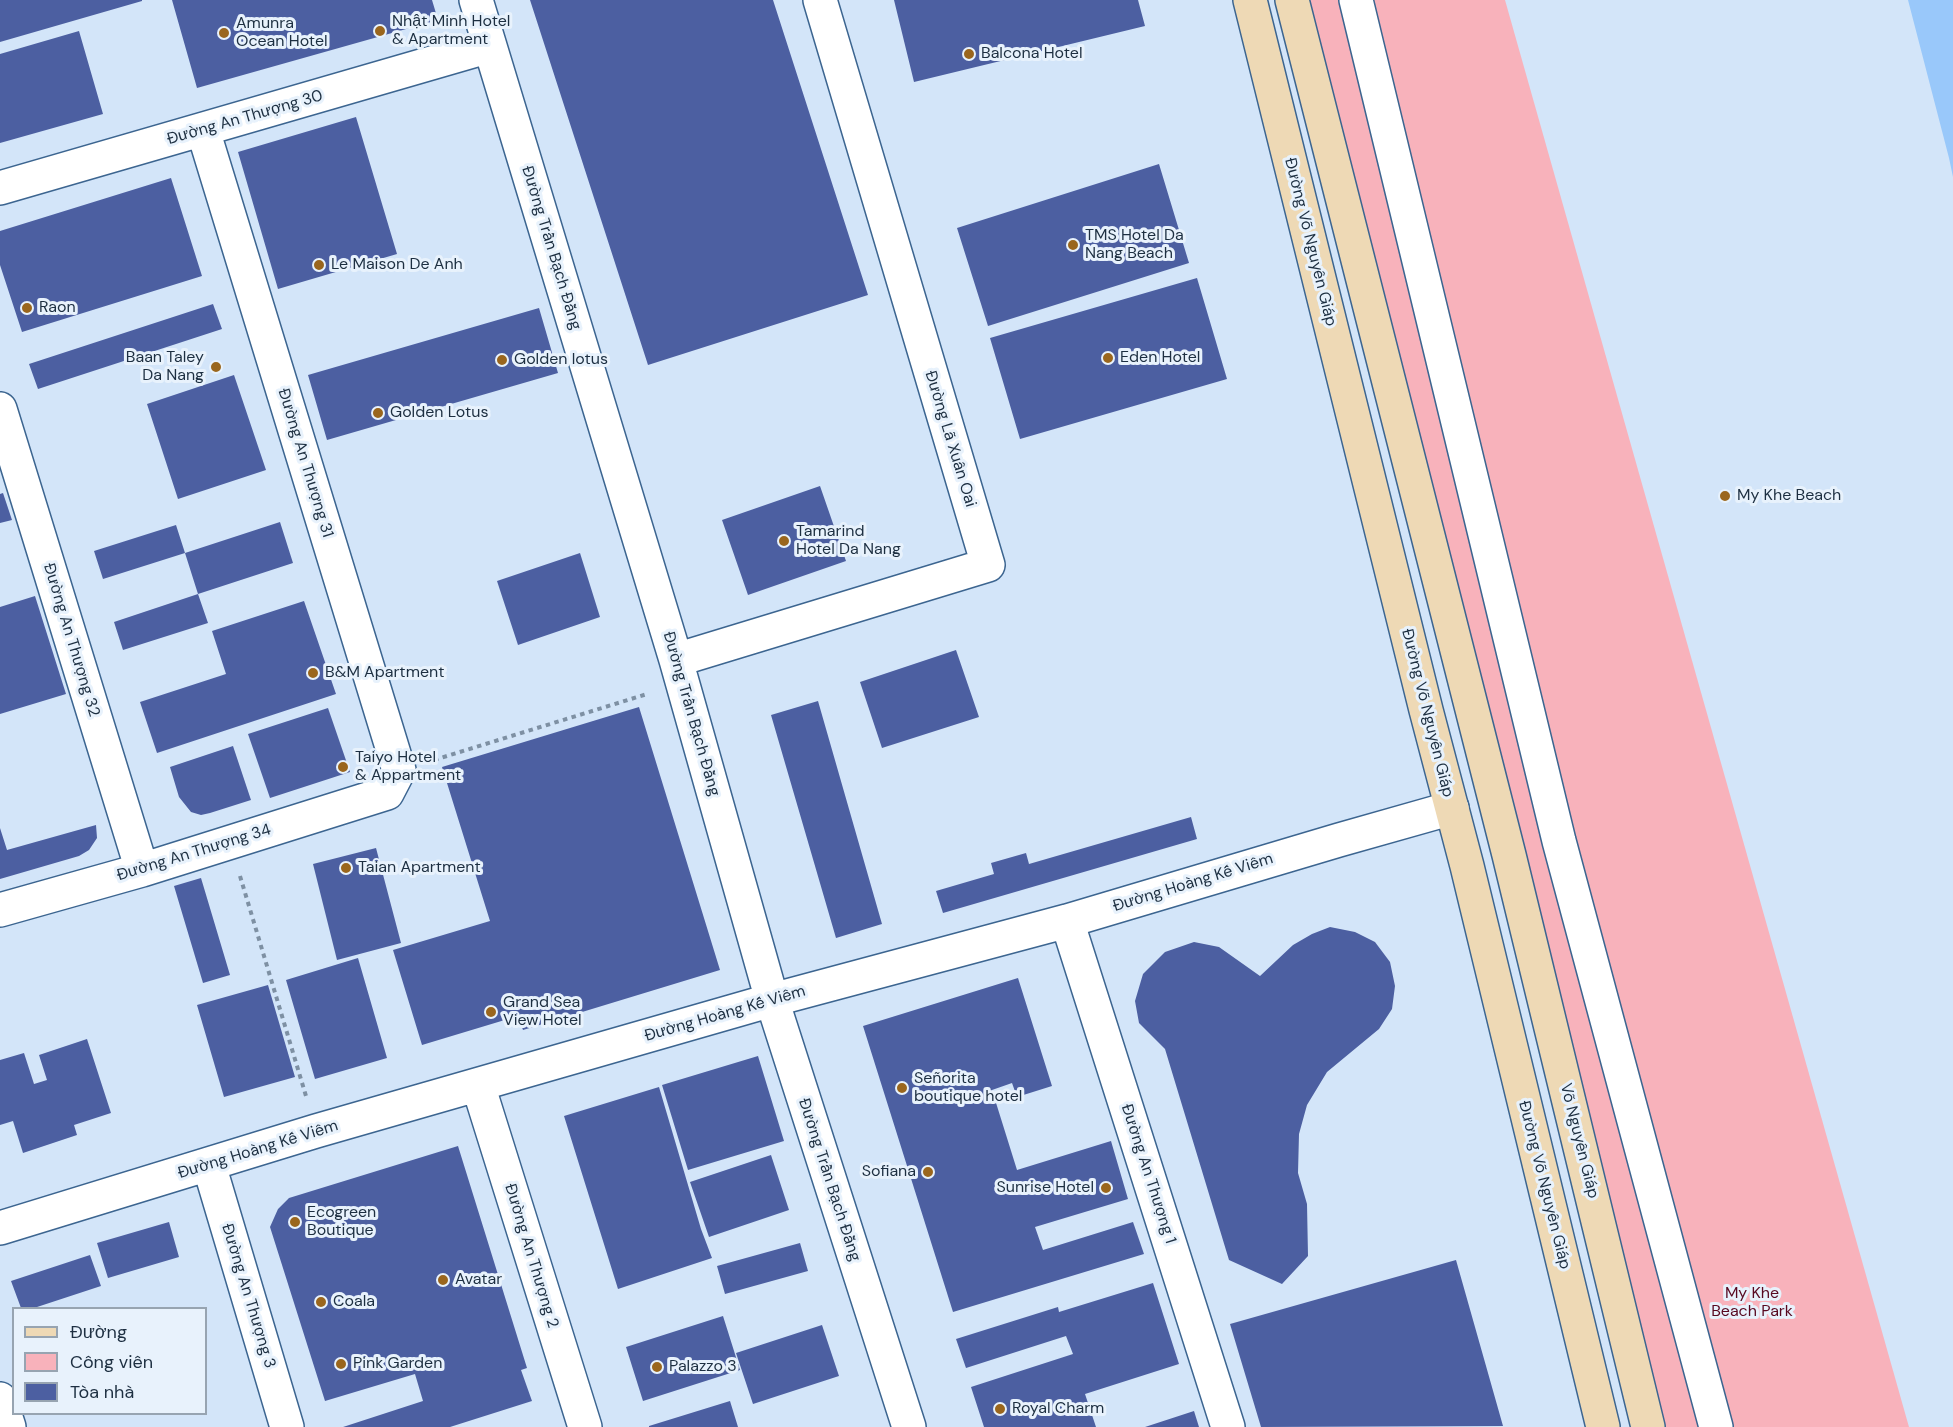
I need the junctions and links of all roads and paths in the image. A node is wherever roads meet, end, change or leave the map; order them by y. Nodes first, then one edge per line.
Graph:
1 (476, 0) edge
2 (820, 0) edge
3 (1250, 0) edge
4 (1292, 0) edge
5 (1356, 0) edge
6 (490, 46) junction
7 (203, 130) junction
8 (0, 188) edge
9 (0, 409) edge
10 (675, 660) junction
11 (393, 782) junction
12 (1494, 795) junction
13 (1452, 808) junction
14 (230, 843) junction
15 (142, 870) junction
16 (0, 910) edge
17 (1067, 921) junction
18 (772, 1000) junction
19 (478, 1085) junction
20 (316, 1131) junction
21 (209, 1165) junction
22 (0, 1228) edge
23 (0, 1399) edge
24 (9, 1427) edge
25 (287, 1427) edge
26 (585, 1427) edge
27 (909, 1427) edge
28 (1228, 1427) edge
29 (1603, 1427) edge
30 (1648, 1427) edge
31 (1716, 1427) edge

1 - 6 street, Đường Trần Bạch Đằng
2 - 10 street, Đường Lã Xuân Oai
3 - 13 main road, Đường Võ Nguyên Giáp
4 - 12 main road
5 - 31 street
6 - 7 street, Đường An Thượng 30
6 - 10 street, Đường Trần Bạch Đằng
7 - 8 street, Đường An Thượng 30
7 - 11 street, Đường An Thượng 31
9 - 15 street, Đường An Thượng 32
10 - 11 path
10 - 18 street, Đường Trần Bạch Đằng
11 - 14 street, Đường An Thượng 34
12 - 13 main road
12 - 30 main road, Võ Nguyên Giáp
13 - 17 street, Đường Hoàng Kế Viêm
13 - 29 main road, Đường Võ Nguyên Giáp
14 - 15 street, Đường An Thượng 34
14 - 20 path
15 - 16 street, Đường An Thượng 34
17 - 18 street, Đường Hoàng Kế Viêm
17 - 28 street, Đường An Thượng 1
18 - 19 street, Đường Hoàng Kế Viêm
18 - 27 street, Đường Trần Bạch Đằng
19 - 20 street, Đường Hoàng Kế Viêm
19 - 26 street, Đường An Thượng 2
20 - 21 street, Đường Hoàng Kế Viêm
21 - 22 street, Đường Hoàng Kế Viêm
21 - 25 street, Đường An Thượng 3
23 - 24 street

